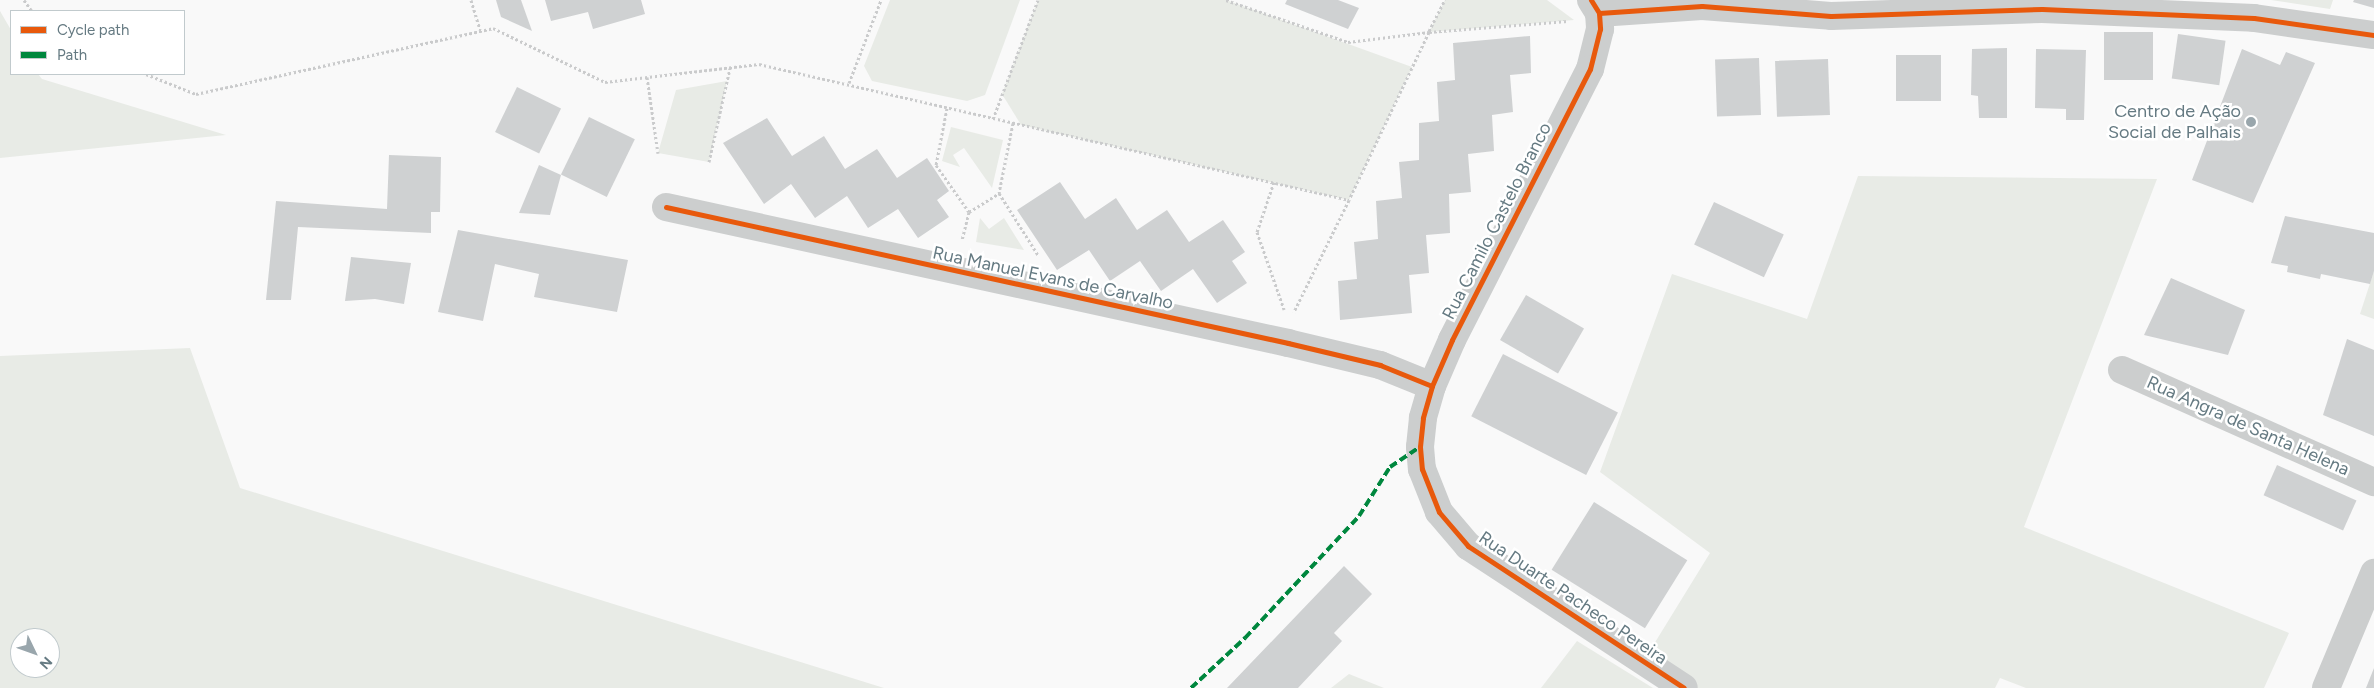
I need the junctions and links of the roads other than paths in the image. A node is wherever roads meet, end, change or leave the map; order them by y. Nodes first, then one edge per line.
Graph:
1 (1703, 3) edge
2 (2256, 9) edge
3 (1588, 11) edge
4 (2374, 35) edge
5 (666, 207) dead end
6 (2122, 370) dead end
7 (1432, 386) junction
8 (2374, 482) edge
9 (2374, 573) edge
10 (1684, 688) edge
11 (2326, 688) edge

1 - 2 street
1 - 3 street
2 - 4 street
3 - 7 street, Rua Camilo Castelo Branco
5 - 7 street, Rua Manuel Evans de Carvalho
6 - 8 street, Rua Angra de Santa Helena
7 - 10 street, Rua Duarte Pacheco Pereira
9 - 11 street

